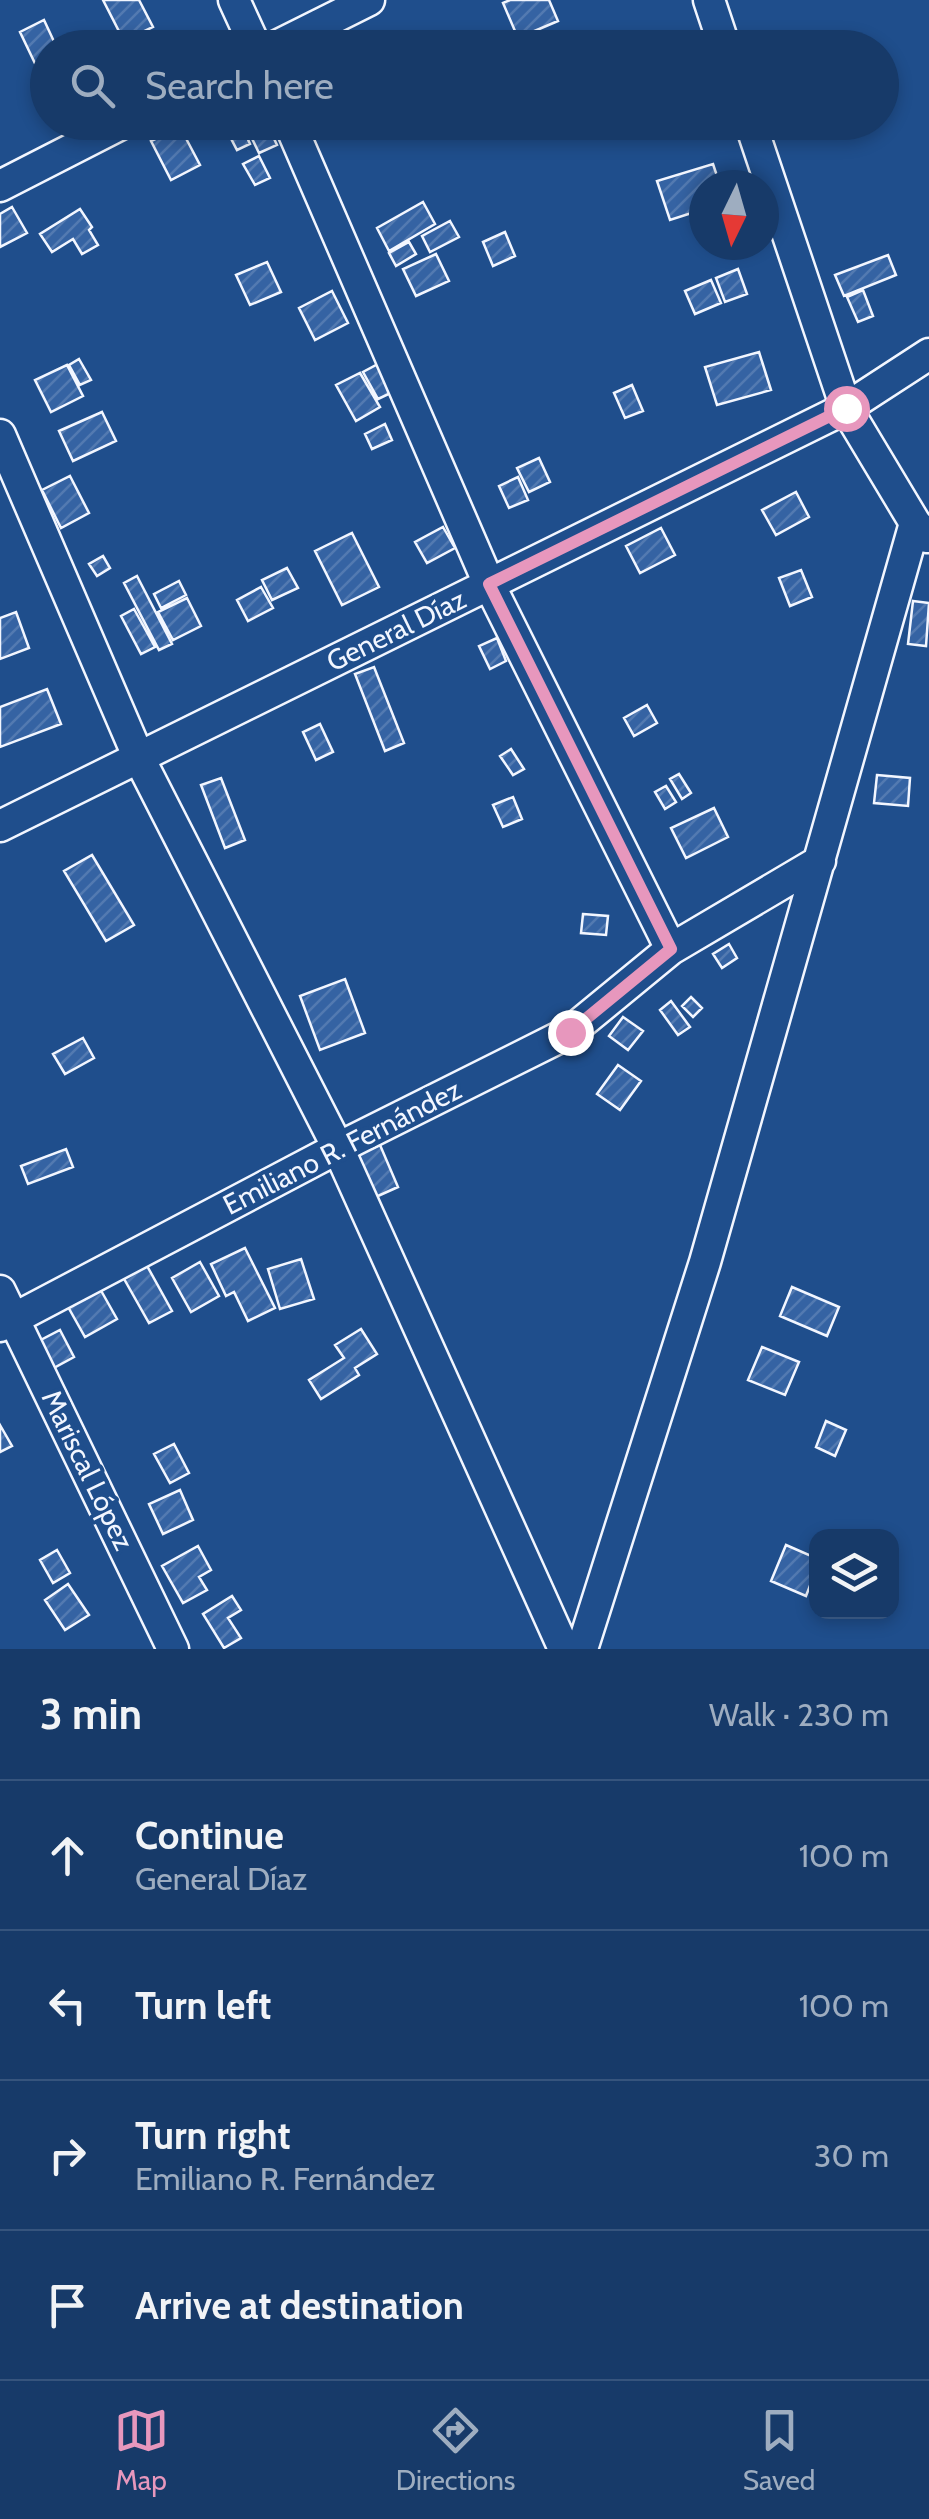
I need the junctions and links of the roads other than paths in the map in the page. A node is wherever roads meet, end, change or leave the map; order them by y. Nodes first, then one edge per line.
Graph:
1 (234, 0) edge
2 (369, 0) edge
3 (709, 0) edge
4 (248, 30) edge
5 (309, 30) edge
6 (719, 30) edge
7 (90, 140) edge
8 (296, 140) edge
9 (756, 140) edge
10 (0, 186) edge
11 (929, 354) edge
12 (846, 408) junction
13 (0, 435) edge
14 (922, 531) edge
15 (489, 584) junction
16 (138, 756) junction
17 (0, 826) edge
18 (820, 861) junction
19 (671, 949) junction
20 (338, 1148) junction
21 (0, 1291) edge
22 (8, 1322) edge
23 (174, 1649) edge
24 (564, 1649) edge
25 (582, 1649) edge

1 - 4 street
2 - 5 street
3 - 6 street
7 - 10 street
8 - 15 street
9 - 12 street
11 - 12 street, General Díaz
12 - 14 street
12 - 15 street, General Díaz
13 - 16 street
14 - 18 street
15 - 16 street, General Díaz
15 - 19 street
16 - 17 street, General Díaz
16 - 20 street
18 - 19 street, Emiliano R. Fernández
18 - 25 street
19 - 20 street, Emiliano R. Fernández
20 - 22 street, Emiliano R. Fernández
20 - 24 street
21 - 22 street, Mariscal López
22 - 23 street, Mariscal López

